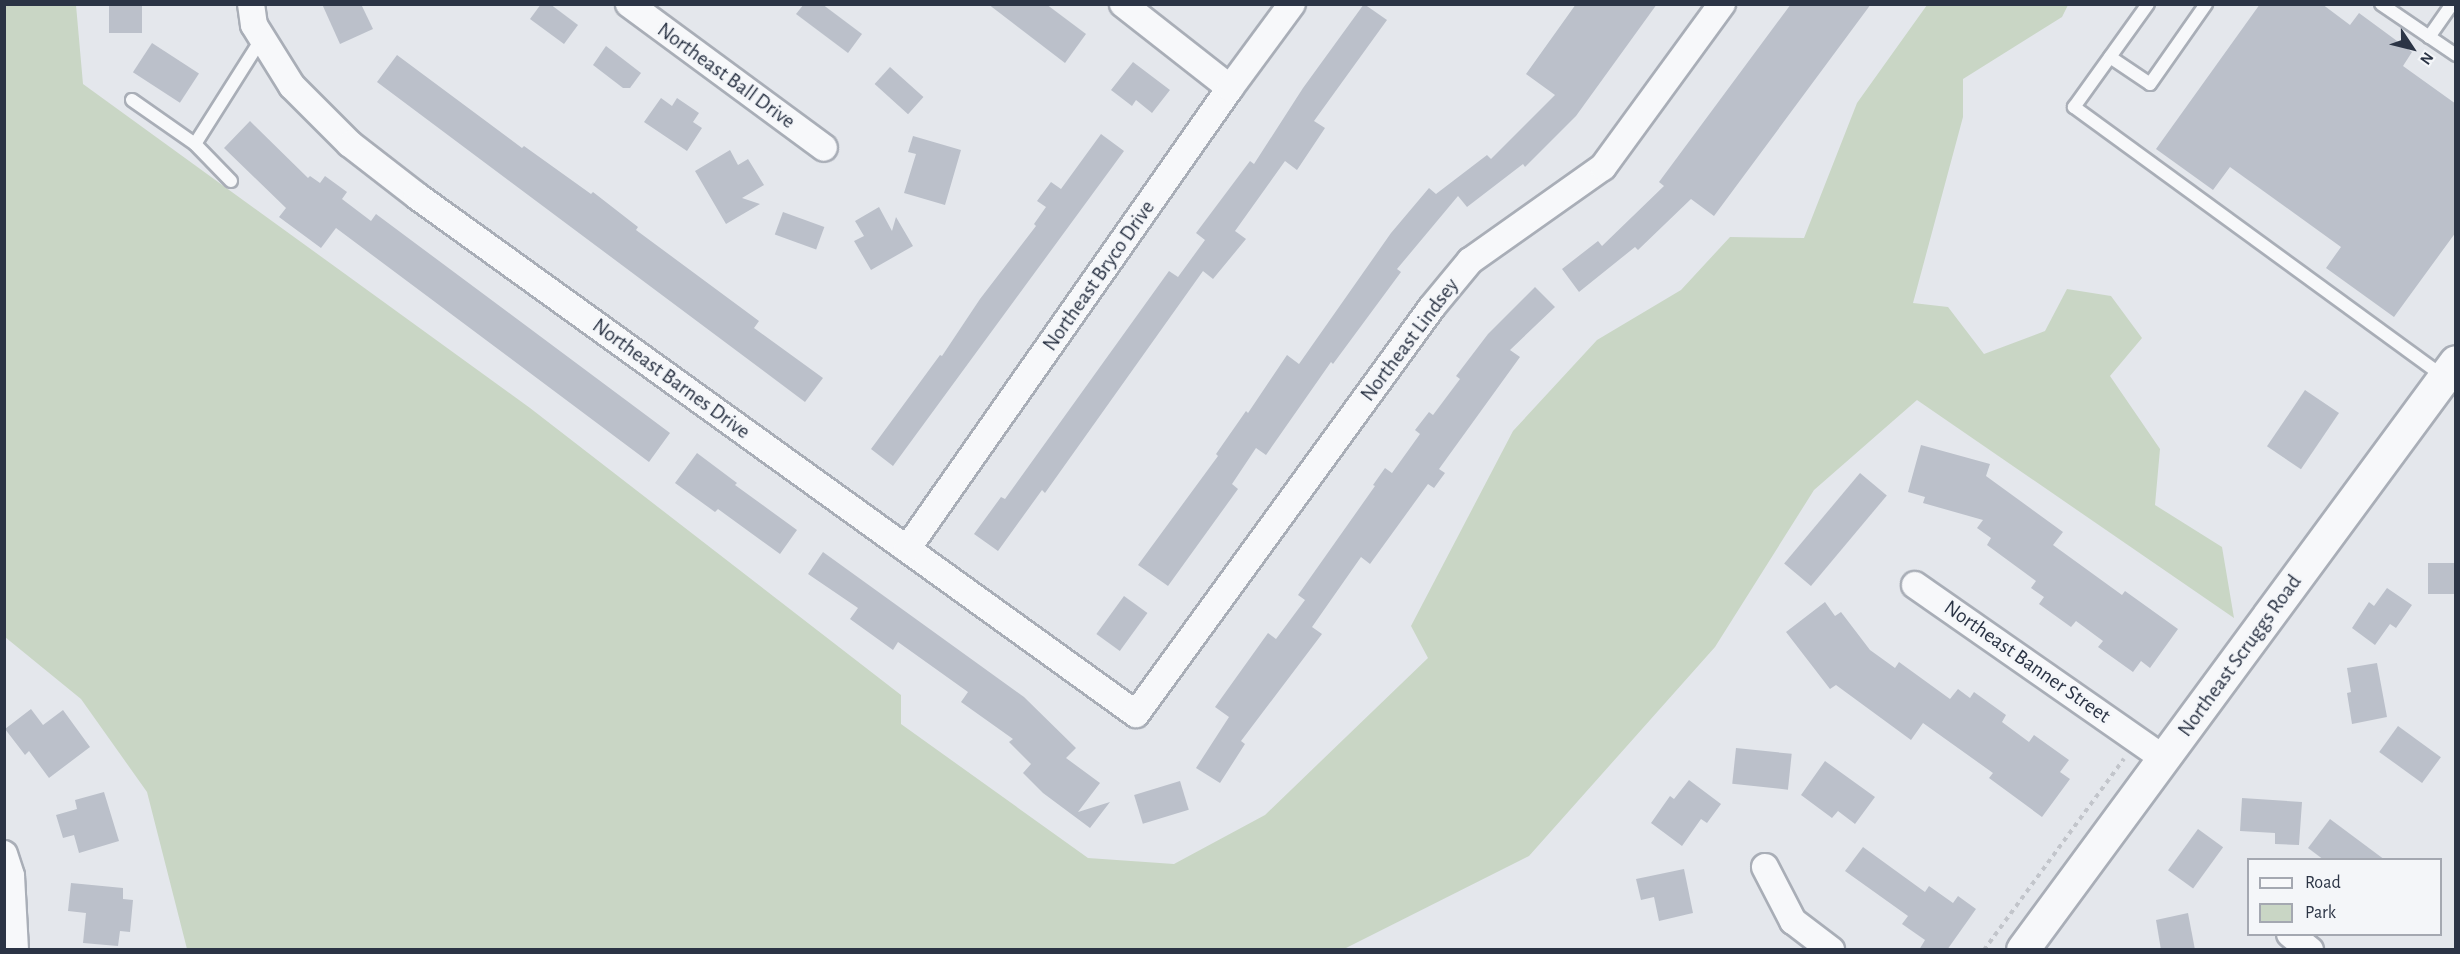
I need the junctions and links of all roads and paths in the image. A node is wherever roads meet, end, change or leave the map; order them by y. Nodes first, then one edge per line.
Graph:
1 (251, 4) edge
2 (629, 4) edge
3 (1123, 4) edge
4 (1293, 4) edge
5 (1722, 4) edge
6 (2148, 4) edge
7 (2206, 4) edge
8 (2452, 4) edge
9 (2382, 5) edge
10 (2429, 37) junction
11 (262, 38) junction
12 (2456, 55) edge
13 (2110, 57) junction
14 (1230, 88) junction
15 (132, 100) dead end
16 (195, 144) junction
17 (824, 148) dead end
18 (231, 181) dead end
19 (2450, 369) edge
20 (907, 549) junction
21 (1915, 585) dead end
22 (1136, 714) joint
23 (2138, 740) junction
24 (2164, 759) junction
25 (4, 854) edge
26 (1765, 867) dead end
27 (2292, 936) edge
28 (15, 950) edge
29 (1831, 950) edge
30 (1984, 950) edge
31 (2023, 950) edge
32 (2310, 950) edge

1 - 11 street, Northeast Barnes Drive
2 - 17 street, Northeast Ball Drive
3 - 14 street
4 - 14 street, Northeast Bryco Drive
5 - 22 street, Northeast Lindsey
6 - 13 lane
7 - 13 lane
8 - 10 lane
9 - 10 lane
10 - 12 lane
11 - 16 lane
11 - 20 street, Northeast Barnes Drive
13 - 19 lane
14 - 20 street, Northeast Bryco Drive
15 - 16 lane
16 - 18 lane
19 - 24 street, Northeast Scruggs Road
20 - 22 street, Northeast Barnes Drive
21 - 23 street, Northeast Banner Street
23 - 24 street, Northeast Banner Street
23 - 30 path
24 - 31 street, Northeast Scruggs Road
25 - 28 street
26 - 29 street
27 - 32 street

